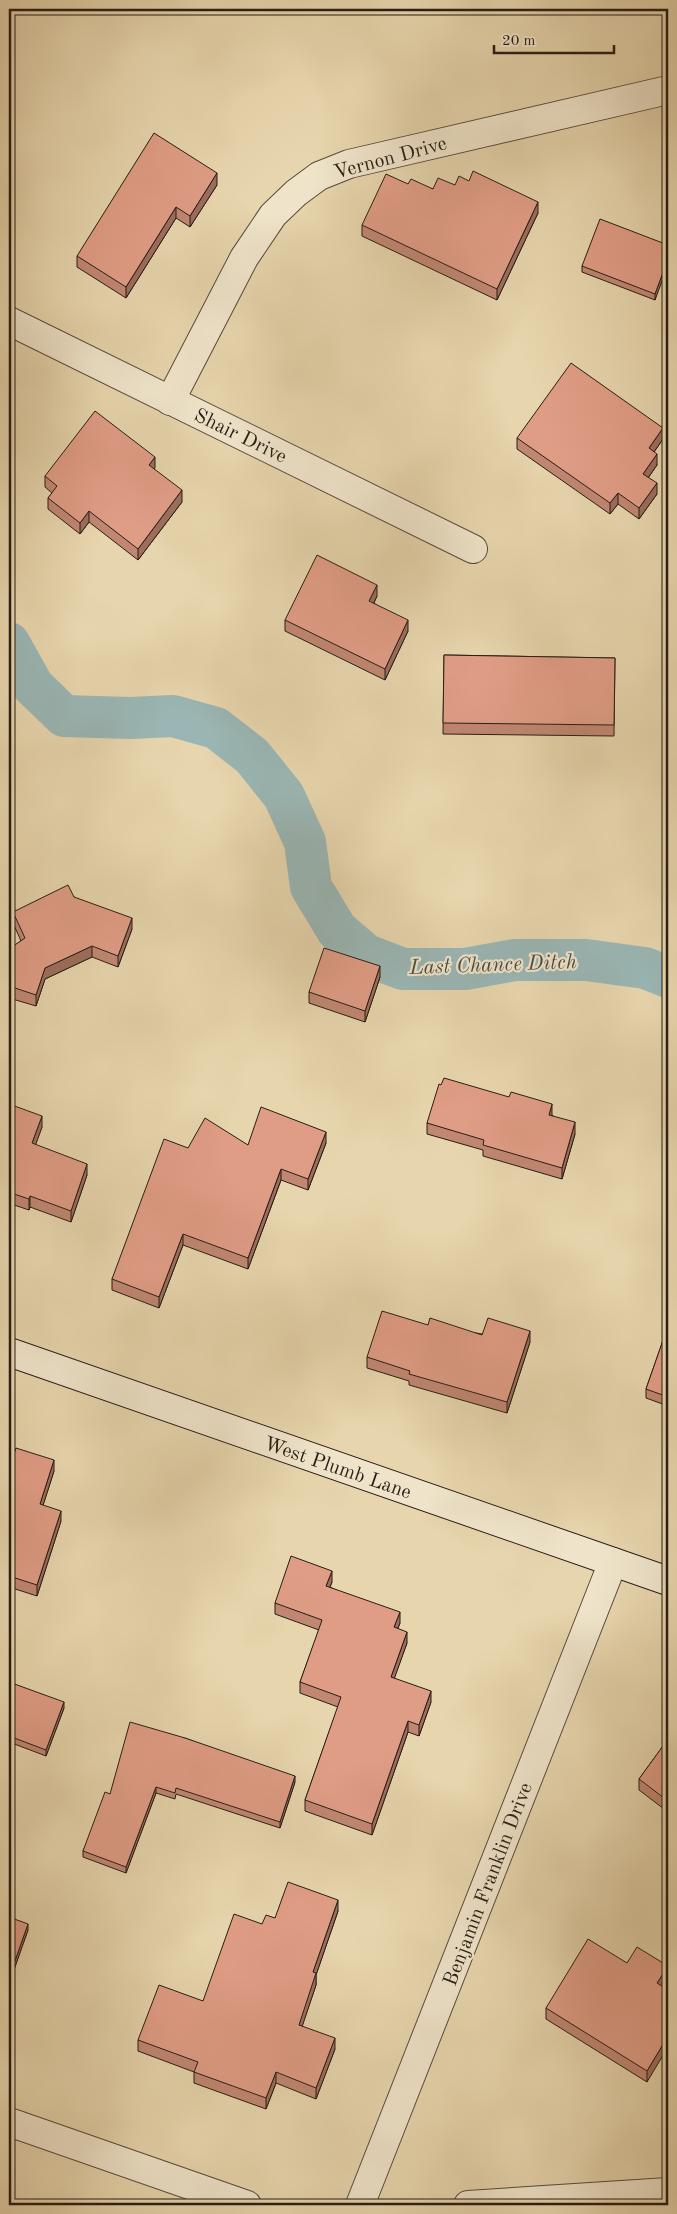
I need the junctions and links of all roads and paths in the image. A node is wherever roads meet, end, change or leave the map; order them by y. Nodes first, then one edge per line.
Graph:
1 (668, 90) edge
2 (9, 321) edge
3 (170, 401) junction
4 (473, 549) dead end
5 (9, 1352) edge
6 (613, 1562) junction
7 (668, 1581) edge
8 (9, 2122) edge
9 (668, 2192) edge
10 (247, 2205) edge
11 (360, 2205) edge
12 (468, 2205) edge

1 - 3 street, Vernon Drive
2 - 3 street, Shair Drive
3 - 4 street, Shair Drive
5 - 6 street, West Plumb Lane
6 - 7 street, West Plumb Lane
6 - 11 street, Benjamin Franklin Drive
8 - 10 street
9 - 12 street

